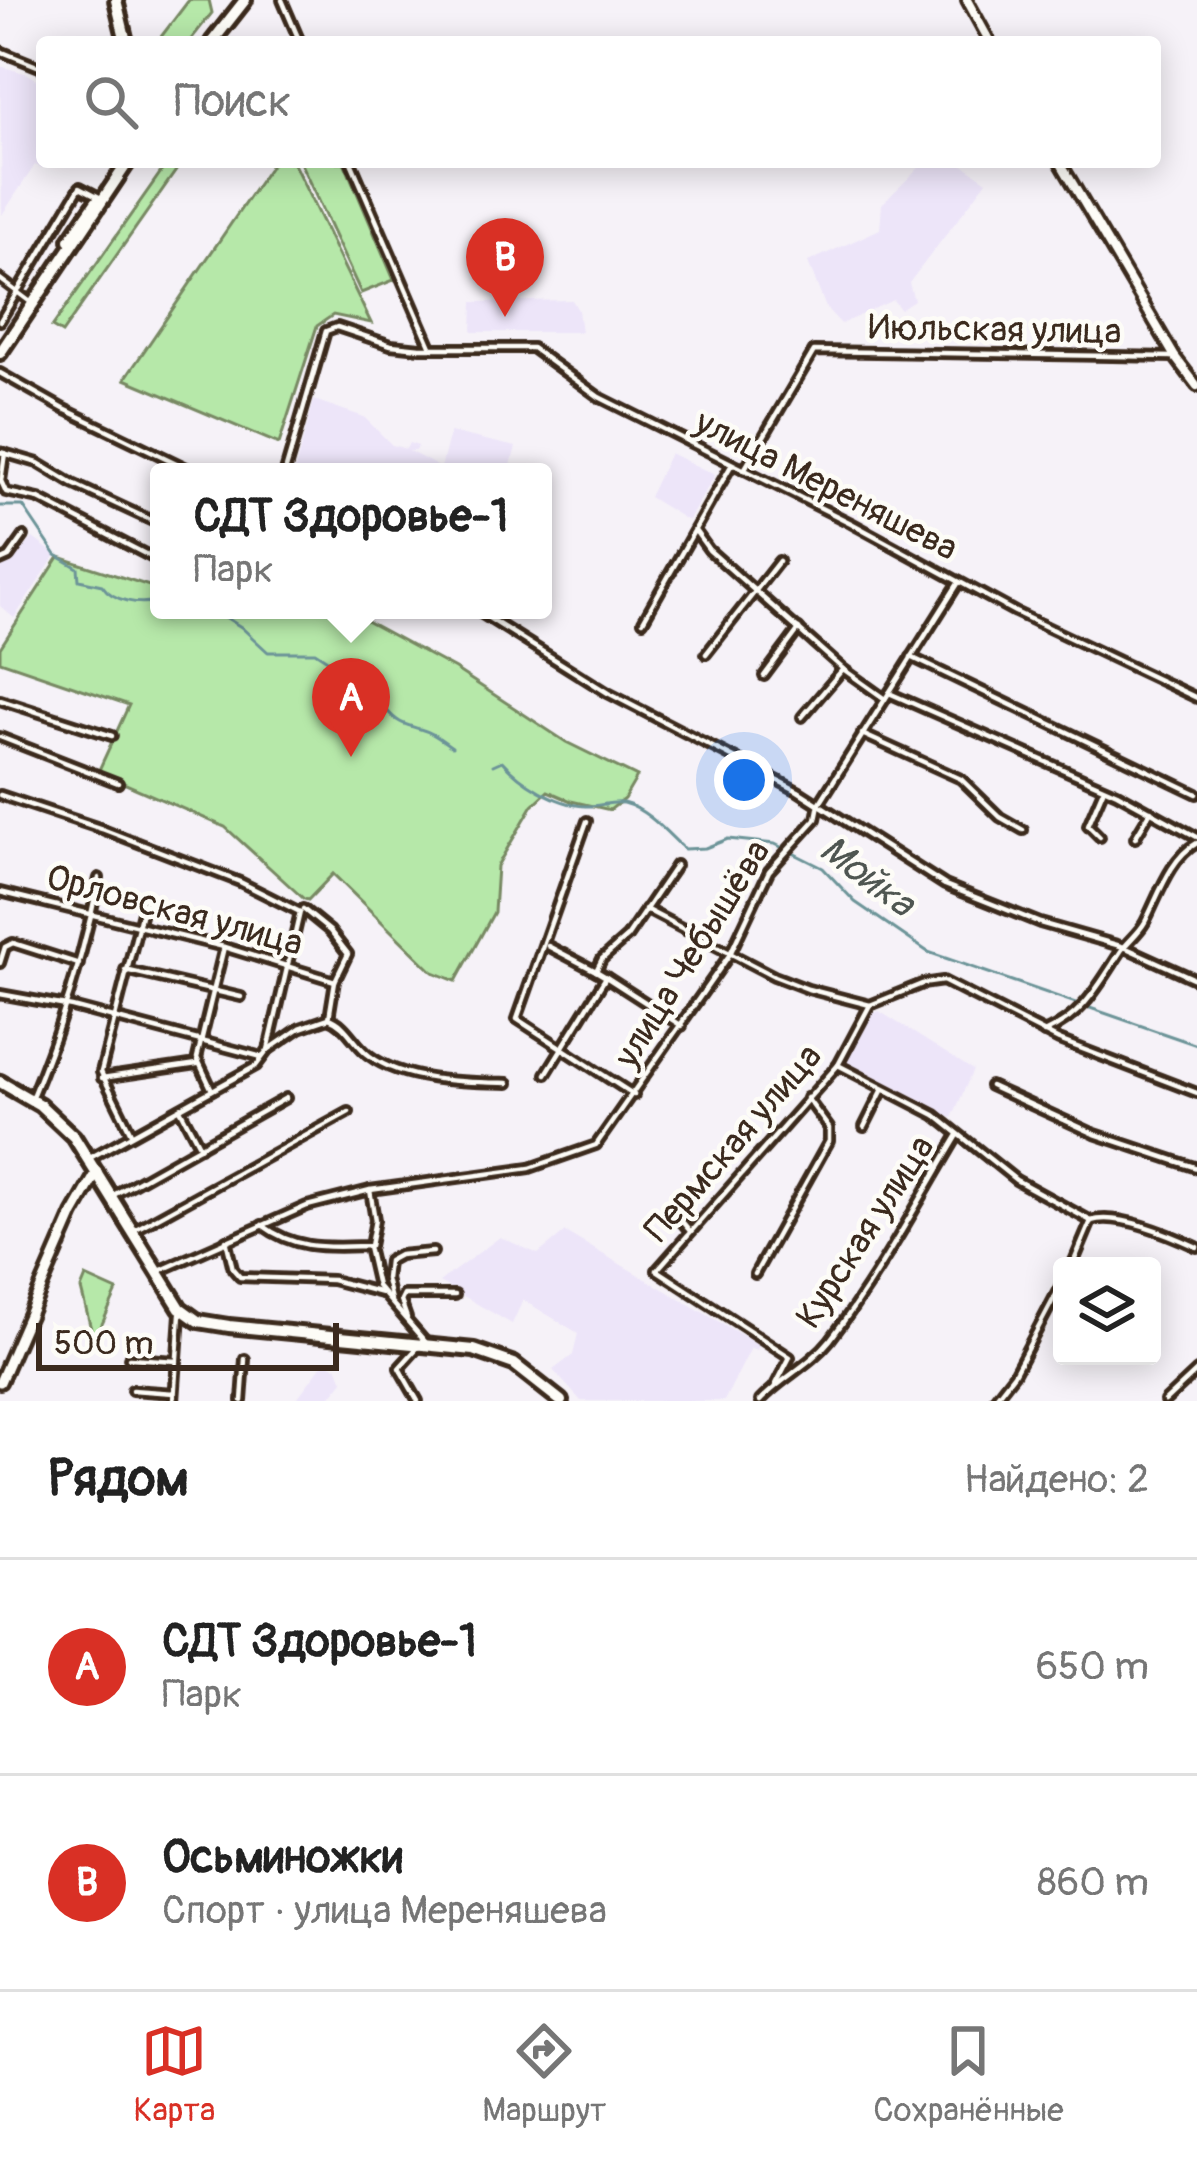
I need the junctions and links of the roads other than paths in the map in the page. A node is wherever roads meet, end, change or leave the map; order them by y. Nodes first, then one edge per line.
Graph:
1 (113, 0) edge
2 (242, 0) edge
3 (282, 0) edge
4 (967, 0) edge
5 (121, 36) edge
6 (214, 36) edge
7 (297, 36) edge
8 (987, 36) edge
9 (0, 51) edge
10 (36, 66) edge
11 (120, 168) edge
12 (354, 168) edge
13 (1064, 168) edge
14 (86, 190) junction
15 (100, 198) junction
16 (0, 279) edge
17 (17, 292) junction
18 (36, 299) junction
19 (0, 321) edge
20 (2, 346) edge
21 (431, 347) junction
22 (1175, 357) junction
23 (0, 373) edge
24 (1197, 386) edge
25 (3, 452) edge
26 (176, 463) edge
27 (288, 463) edge
28 (732, 464) junction
29 (744, 470) junction
30 (150, 520) edge
31 (696, 532) junction
32 (24, 536) dead end
33 (150, 556) edge
34 (0, 561) edge
35 (779, 561) dead end
36 (959, 582) junction
37 (755, 591) junction
38 (490, 619) edge
39 (643, 622) dead end
40 (799, 629) junction
41 (706, 654) dead end
42 (911, 657) junction
43 (843, 669) junction
44 (764, 676) dead end
45 (887, 696) junction
46 (1197, 698) edge
47 (0, 700) edge
48 (802, 717) dead end
49 (862, 734) junction
50 (112, 736) dead end
51 (0, 737) edge
52 (118, 783) dead end
53 (1103, 790) junction
54 (1197, 794) edge
55 (0, 795) edge
56 (819, 804) junction
57 (1151, 811) junction
58 (587, 820) dead end
59 (1023, 830) dead end
60 (1100, 837) dead end
61 (1135, 838) dead end
62 (1197, 840) edge
63 (676, 865) dead end
64 (99, 878) dead end
65 (0, 892) edge
66 (145, 900) dead end
67 (645, 909) junction
68 (301, 910) junction
69 (92, 915) junction
70 (136, 926) junction
71 (546, 946) junction
72 (1124, 946) junction
73 (224, 947) junction
74 (730, 954) junction
75 (0, 962) edge
76 (79, 964) junction
77 (285, 965) junction
78 (125, 970) junction
79 (596, 971) junction
80 (606, 977) junction
81 (1197, 980) edge
82 (335, 981) junction
83 (212, 990) junction
84 (0, 994) edge
85 (242, 998) dead end
86 (870, 1005) junction
87 (66, 1006) junction
88 (113, 1018) junction
89 (329, 1018) junction
90 (682, 1026) junction
91 (1044, 1033) junction
92 (201, 1041) junction
93 (268, 1050) junction
94 (560, 1050) junction
95 (262, 1057) junction
96 (197, 1064) junction
97 (838, 1065) junction
98 (546, 1073) dead end
99 (102, 1078) junction
100 (0, 1082) edge
101 (508, 1083) dead end
102 (990, 1086) dead end
103 (884, 1088) junction
104 (212, 1090) junction
105 (1197, 1093) edge
106 (634, 1095) junction
107 (286, 1098) dead end
108 (31, 1099) junction
109 (807, 1099) junction
110 (180, 1108) junction
111 (349, 1112) dead end
112 (864, 1126) dead end
113 (132, 1134) junction
114 (958, 1135) junction
115 (200, 1147) junction
116 (88, 1159) junction
117 (1197, 1168) edge
118 (97, 1172) junction
119 (370, 1190) junction
120 (110, 1197) junction
121 (679, 1218) dead end
122 (1091, 1221) junction
123 (262, 1225) junction
124 (689, 1231) junction
125 (131, 1232) junction
126 (226, 1240) junction
127 (1197, 1246) edge
128 (368, 1247) junction
129 (433, 1252) dead end
130 (1076, 1257) edge
131 (155, 1273) junction
132 (754, 1274) dead end
133 (382, 1293) junction
134 (454, 1294) dead end
135 (1053, 1300) edge
136 (392, 1305) junction
137 (180, 1308) junction
138 (410, 1323) junction
139 (424, 1344) junction
140 (128, 1358) dead end
141 (245, 1359) dead end
142 (177, 1361) junction
143 (1197, 1371) edge
144 (0, 1382) edge
145 (776, 1387) junction
146 (132, 1390) dead end
147 (174, 1397) edge
148 (242, 1401) edge
149 (418, 1401) edge
150 (561, 1401) edge
151 (760, 1401) edge
152 (993, 1401) edge
153 (1165, 1401) edge

1 - 5 main road
2 - 6 main road
3 - 7 street
4 - 8 street
9 - 10 street
11 - 15 main road
12 - 21 street
13 - 22 street
14 - 15 street
14 - 15 street
14 - 17 street
15 - 18 main road
16 - 17 street
17 - 18 street
17 - 19 street
18 - 20 main road
21 - 27 street, улица Мереняшева
21 - 28 street, улица Мереняшева
22 - 24 street
22 - 29 street, Июльская улица
23 - 26 street
25 - 30 street
25 - 33 street
28 - 29 street, улица Мереняшева
28 - 31 street
29 - 36 street, улица Мереняшева
31 - 37 street
31 - 39 street
32 - 34 street
35 - 37 street
36 - 42 street, улица Чебышёва
36 - 46 street, улица Мереняшева
37 - 40 street
37 - 41 street
38 - 56 street
40 - 43 street
40 - 44 street
42 - 45 street, улица Чебышёва
42 - 54 street
43 - 45 street
43 - 48 street
45 - 49 street, улица Чебышёва
45 - 53 street
47 - 50 street
49 - 56 street, улица Чебышёва
49 - 59 street
51 - 52 street
53 - 57 street
53 - 60 street
55 - 68 street
56 - 72 street
56 - 74 street, улица Чебышёва
57 - 61 street
57 - 62 street
58 - 71 street
62 - 72 street
63 - 67 street
64 - 69 street
65 - 69 street, Орловская улица
66 - 70 street
67 - 74 street
67 - 79 street
68 - 77 street
68 - 82 street
69 - 70 street, Орловская улица
69 - 76 street
70 - 73 street, Орловская улица
70 - 78 street
71 - 79 street
71 - 94 street
72 - 81 street
72 - 91 street
73 - 77 street, Орловская улица
73 - 83 street
74 - 86 street
74 - 90 street, улица Чебышёва
75 - 76 street
76 - 87 street
77 - 82 street, Орловская улица
77 - 93 street
78 - 83 street
78 - 88 street
79 - 80 street
80 - 90 street
80 - 94 street
82 - 89 street
83 - 85 street
83 - 92 street
84 - 87 street
86 - 91 street
86 - 97 street, Пермская улица
87 - 88 street
87 - 108 street
88 - 92 street
88 - 99 street
89 - 93 street
89 - 101 street
90 - 106 street, улица Чебышёва
91 - 105 street
92 - 95 street
92 - 96 street
93 - 95 street
94 - 98 street
94 - 106 street
95 - 104 street
96 - 99 street
96 - 104 street
97 - 103 street
97 - 109 street, Пермская улица
99 - 113 street
100 - 108 main road
102 - 117 street
103 - 112 street
103 - 114 street
104 - 110 street
106 - 119 street, улица Чебышёва
107 - 115 street
108 - 116 main road
109 - 124 street, Пермская улица
109 - 132 street
110 - 113 street
110 - 115 street
111 - 125 street
113 - 116 street
114 - 122 street
114 - 145 street, Курская улица
115 - 120 street
116 - 118 main road
118 - 120 main road
118 - 144 main road
119 - 123 street, улица Чебышёва
119 - 128 street
120 - 125 main road
121 - 124 street
122 - 127 street
122 - 130 street
123 - 126 street, улица Чебышёва
123 - 128 street
124 - 145 street, Пермская улица
125 - 131 main road
126 - 131 street, улица Чебышёва
126 - 133 street
128 - 133 street
129 - 136 street
131 - 137 main road
133 - 136 street
134 - 138 street
135 - 152 street
136 - 138 street
137 - 139 main road
137 - 142 street
138 - 139 street
139 - 149 street
139 - 150 main road
140 - 142 street
141 - 148 street
142 - 147 street
143 - 153 street
145 - 151 street, Курская улица
146 - 147 street

